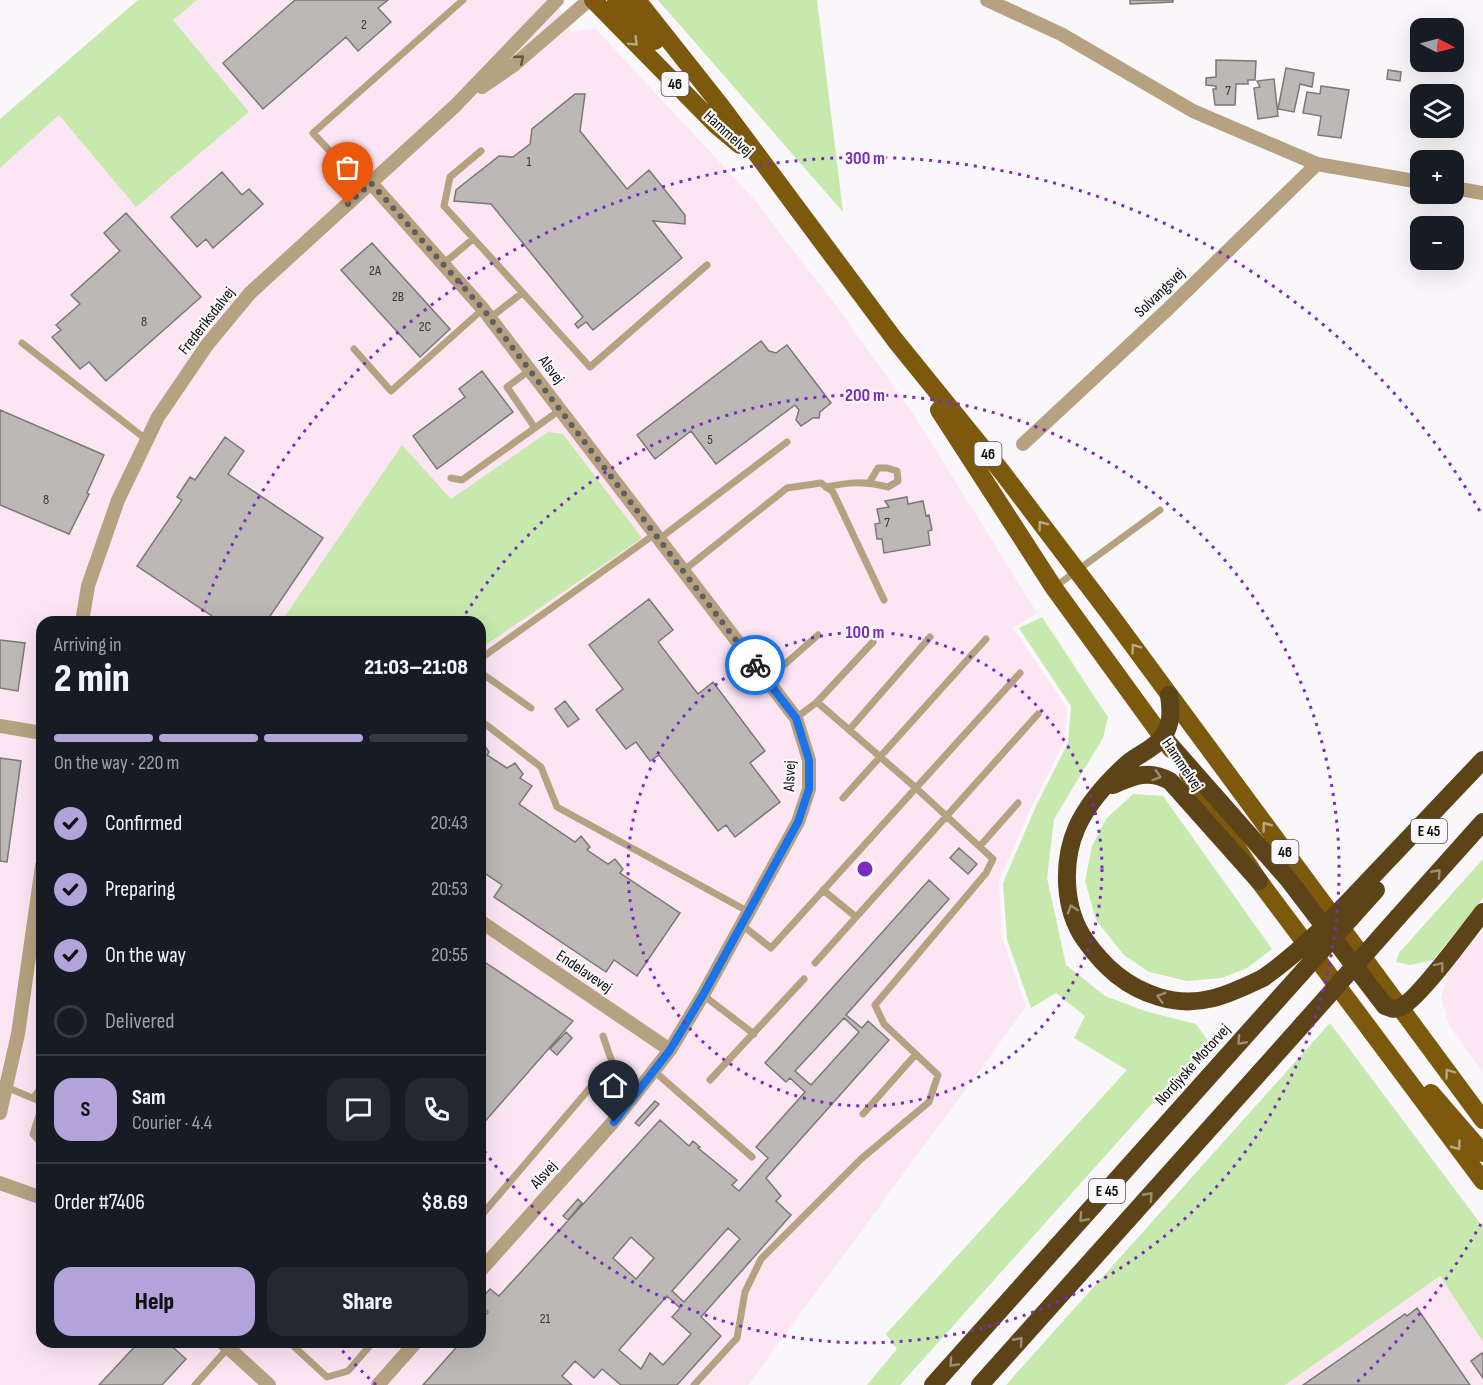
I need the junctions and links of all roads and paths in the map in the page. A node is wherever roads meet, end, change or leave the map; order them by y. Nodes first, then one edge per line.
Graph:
1 (463, 0) edge
2 (557, 0) edge
3 (591, 0) edge
4 (616, 0) edge
5 (636, 0) edge
6 (987, 0) edge
7 (455, 106) junction
8 (721, 106) junction
9 (481, 151) dead end
10 (762, 164) junction
11 (1317, 164) junction
12 (1410, 180) edge
13 (368, 186) junction
14 (1464, 190) edge
15 (1483, 193) edge
16 (473, 239) junction
17 (444, 264) junction
18 (706, 265) dead end
19 (522, 293) junction
20 (486, 314) junction
21 (895, 340) junction
22 (22, 343) dead end
23 (354, 349) dead end
24 (530, 370) junction
25 (560, 410) junction
26 (535, 428) junction
27 (147, 440) junction
28 (787, 442) dead end
29 (1023, 444) dead end
30 (451, 478) dead end
31 (869, 483) dead end
32 (826, 487) junction
33 (1160, 510) dead end
34 (657, 536) junction
35 (683, 571) junction
36 (1077, 571) junction
37 (1054, 588) junction
38 (884, 600) dead end
39 (83, 616) edge
40 (818, 636) dead end
41 (930, 638) dead end
42 (986, 639) dead end
43 (873, 642) dead end
44 (486, 655) edge
45 (1020, 673) dead end
46 (486, 676) edge
47 (767, 680) junction
48 (1169, 695) junction
49 (817, 702) junction
50 (531, 708) dead end
51 (1038, 714) dead end
52 (796, 718) junction
53 (486, 725) edge
54 (0, 726) edge
55 (849, 730) junction
56 (36, 732) edge
57 (1163, 737) junction
58 (880, 756) junction
59 (1483, 760) edge
60 (1483, 771) edge
61 (916, 788) junction
62 (1103, 790) junction
63 (843, 798) dead end
64 (1018, 803) dead end
65 (947, 815) junction
66 (1483, 822) edge
67 (980, 846) junction
68 (1259, 881) junction
69 (1372, 886) junction
70 (824, 890) junction
71 (36, 908) edge
72 (1483, 912) edge
73 (856, 916) junction
74 (745, 919) junction
75 (486, 925) edge
76 (814, 963) dead end
77 (804, 979) dead end
78 (703, 995) junction
79 (1354, 1007) junction
80 (1401, 1008) junction
81 (754, 1034) junction
82 (603, 1036) dead end
83 (670, 1050) junction
84 (916, 1054) junction
85 (654, 1071) junction
86 (710, 1080) dead end
87 (6, 1087) junction
88 (36, 1094) edge
89 (33, 1098) junction
90 (36, 1100) edge
91 (0, 1113) edge
92 (862, 1114) dead end
93 (1483, 1120) edge
94 (1483, 1153) edge
95 (752, 1157) dead end
96 (1483, 1180) edge
97 (0, 1183) edge
98 (36, 1196) edge
99 (486, 1210) edge
100 (486, 1264) edge
101 (223, 1348) edge
102 (228, 1348) edge
103 (296, 1348) edge
104 (368, 1348) edge
105 (411, 1348) edge
106 (195, 1385) edge
107 (269, 1385) edge
108 (378, 1385) edge
109 (694, 1385) edge
110 (933, 1385) edge
111 (980, 1385) edge

1 - 13 lane
2 - 7 street, Frederiksdalvej
7 -> 3 street, Frederiksdalvej
3 -> 10 main road, Hammelvej / 46
4 - 8 main road
5 - 8 main road, Hammelvej / 46
6 - 11 street
7 - 13 street, Frederiksdalvej
8 - 10 main road, Hammelvej / 46
9 - 16 lane
10 - 21 main road, Hammelvej / 46
11 - 12 street
11 - 29 street, Solvangsvej
13 - 17 street, Alsvej
13 - 27 street, Frederiksdalvej
14 - 15 street
16 - 17 lane
16 - 19 lane
17 - 20 street, Alsvej
18 - 19 lane
19 - 20 lane
20 - 23 lane
20 - 24 street, Alsvej
36 -> 21 main road, Hammelvej / 46
21 - 37 main road, Hammelvej / 46
22 - 27 lane
24 - 25 street, Alsvej
24 - 26 lane
25 - 26 lane
25 - 34 street, Alsvej
26 - 30 lane
27 - 39 street, Frederiksdalvej
28 - 34 lane
31 - 32 lane
32 - 35 lane
32 - 38 lane
33 - 36 lane
34 - 35 street, Alsvej
34 - 44 lane
35 - 47 street, Alsvej
36 - 37 lane
48 -> 36 main road, Hammelvej / 46
37 - 57 main road, Hammelvej / 46
40 - 47 lane
41 - 55 lane
42 - 58 lane
43 - 49 lane
45 - 61 lane
46 - 50 lane
47 - 52 street, Alsvej
48 - 57 highway
80 -> 48 main road, Hammelvej / 46
49 - 52 lane
49 - 55 lane
51 - 65 lane
52 - 74 street, Alsvej
53 - 74 lane
54 - 56 street
55 - 58 lane
57 - 62 highway
57 - 68 main road, Hammelvej / 46
57 - 80 highway
58 - 61 lane
58 - 63 lane
59 - 69 highway
60 - 69 highway, Nordjyske Motorvej / E 45
61 - 65 lane
61 - 70 lane
62 -> 68 highway
69 -> 62 highway, bridge
64 - 67 lane
65 - 67 lane
65 - 73 lane
111 -> 66 highway, E 45, bridge
67 - 84 lane
68 - 79 main road, Hammelvej / 46
69 -> 110 highway, Nordjyske Motorvej / E 45, bridge
70 - 73 lane
70 - 74 lane
71 - 87 street
80 -> 72 highway
73 - 76 lane
74 - 78 street, Alsvej
75 - 83 street, Endelavevej
77 - 81 lane
78 - 81 lane
78 - 83 street, Alsvej
79 - 94 main road
79 -> 96 main road, Hammelvej / 46
93 -> 80 main road, Hammelvej / 46
81 - 86 lane
82 - 99 lane
83 - 85 street, Alsvej
84 - 92 lane
84 - 109 lane
85 - 95 lane
85 - 100 street, Alsvej
87 - 89 lane
87 - 91 street
88 - 89 lane
89 - 90 lane
97 - 98 street
101 - 106 lane
102 - 107 street
103 - 104 lane
105 - 108 street

